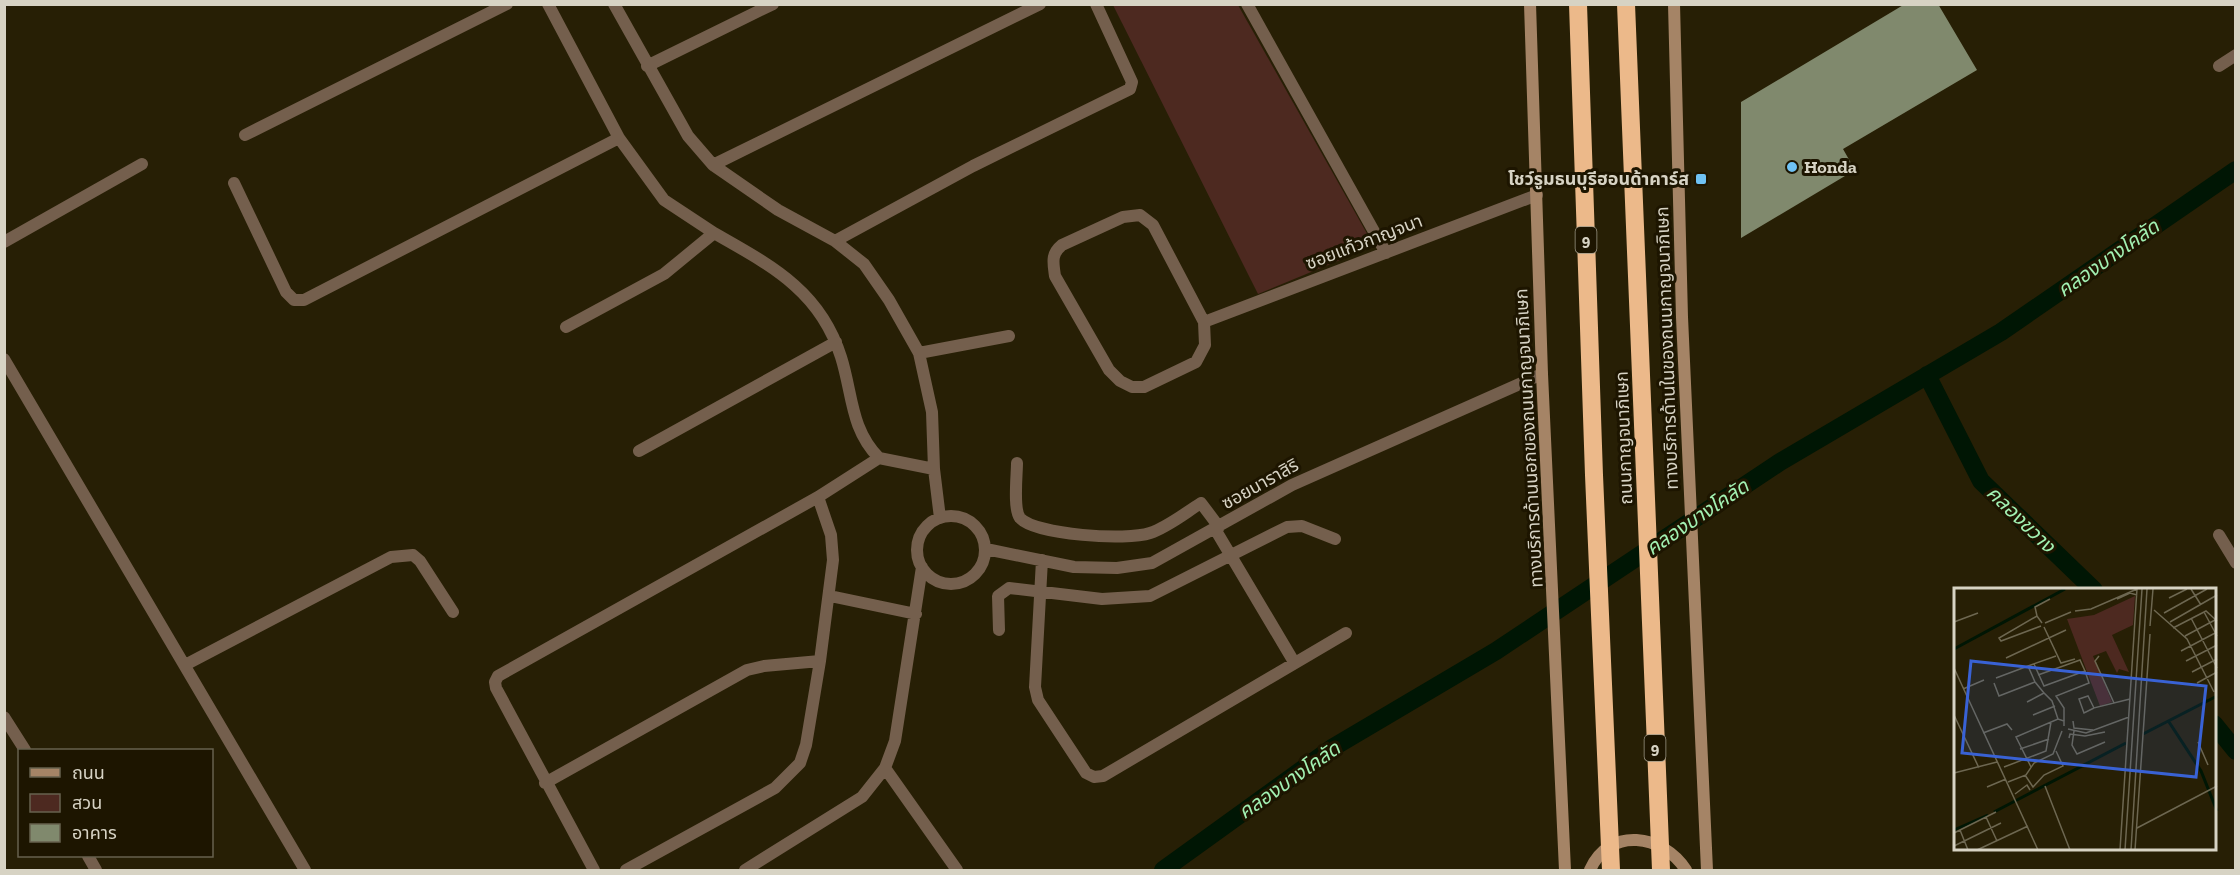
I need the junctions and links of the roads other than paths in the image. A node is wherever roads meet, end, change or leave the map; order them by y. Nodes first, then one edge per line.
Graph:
1 (507, 4) edge
2 (548, 4) edge
3 (614, 4) edge
4 (773, 4) edge
5 (1040, 4) edge
6 (1096, 4) edge
7 (1247, 4) edge
8 (1530, 4) edge
9 (1578, 4) edge
10 (1626, 4) edge
11 (1674, 4) edge
12 (2235, 55) edge
13 (646, 66) junction
14 (2219, 66) dead end
15 (245, 135) dead end
16 (619, 138) junction
17 (142, 164) dead end
18 (713, 165) junction
19 (234, 183) dead end
20 (1537, 195) junction
21 (714, 233) junction
22 (835, 241) junction
23 (4, 242) edge
24 (1386, 253) junction
25 (1204, 322) junction
26 (566, 327) dead end
27 (1009, 336) dead end
28 (836, 342) junction
29 (919, 353) junction
30 (4, 359) edge
31 (1542, 374) junction
32 (639, 451) dead end
33 (879, 459) junction
34 (1017, 463) dead end
35 (934, 469) junction
36 (818, 497) junction
37 (940, 518) junction
38 (1217, 528) junction
39 (2219, 535) dead end
40 (1335, 539) dead end
41 (986, 549) junction
42 (1231, 556) junction
43 (1042, 560) junction
44 (2235, 563) edge
45 (922, 567) junction
46 (1040, 592) junction
47 (830, 596) junction
48 (453, 612) dead end
49 (916, 614) junction
50 (999, 630) dead end
51 (1346, 633) dead end
52 (820, 661) junction
53 (1294, 662) junction
54 (184, 665) junction
55 (4, 717) edge
56 (24, 749) edge
57 (885, 768) junction
58 (545, 783) junction
59 (305, 870) edge
60 (594, 870) edge
61 (626, 870) edge
62 (745, 870) edge
63 (957, 870) edge
64 (1565, 870) edge
65 (1590, 870) edge
66 (1611, 870) edge
67 (1660, 870) edge
68 (1686, 870) edge
69 (1707, 870) edge

1 - 15 street
2 - 16 street
3 - 13 street
4 - 13 street
5 - 18 street
6 - 22 street
7 - 24 street
8 - 20 main road, ทางบริการด้านนอกของถนนกาญจนาภิเษก
9 - 66 highway, ถนนกาญจนาภิเษก / 9
10 - 67 highway, ถนนกาญจนาภิเษก / 9
11 - 69 main road, ทางบริการด้านในของถนนกาญจนาภิเษก
12 - 14 street
13 - 18 street
16 - 19 street
16 - 21 street
17 - 23 street
18 - 22 street
20 - 24 street, ซอยแก้วกาญจนา
20 - 31 main road, ทางบริการด้านนอกของถนนกาญจนาภิเษก
21 - 26 street
21 - 28 street
22 - 29 street
24 - 25 street, ซอยแก้วกาญจนา
25 - 25 street
27 - 29 street
28 - 32 street
28 - 33 street
29 - 35 street
30 - 54 street
31 - 38 street, ซอยนาราสิริ
31 - 64 main road, ทางบริการด้านนอกของถนนกาญจนาภิเษก
33 - 35 street
33 - 36 street
34 - 38 street
35 - 37 street
36 - 47 street
36 - 58 street
37 - 41 street
37 - 45 street
38 - 42 street
38 - 43 street, ซอยนาราสิริ
39 - 44 street
40 - 42 street
41 - 43 street, ซอยนาราสิริ
41 - 45 street
42 - 46 street
42 - 53 street
43 - 46 street
45 - 49 street
46 - 50 street
46 - 53 street
47 - 49 street
47 - 52 street
48 - 54 street
49 - 57 street
51 - 53 street
52 - 58 street
52 - 61 street
54 - 59 street
55 - 56 street
57 - 62 street
57 - 63 street
58 - 60 street
65 - 68 main road

